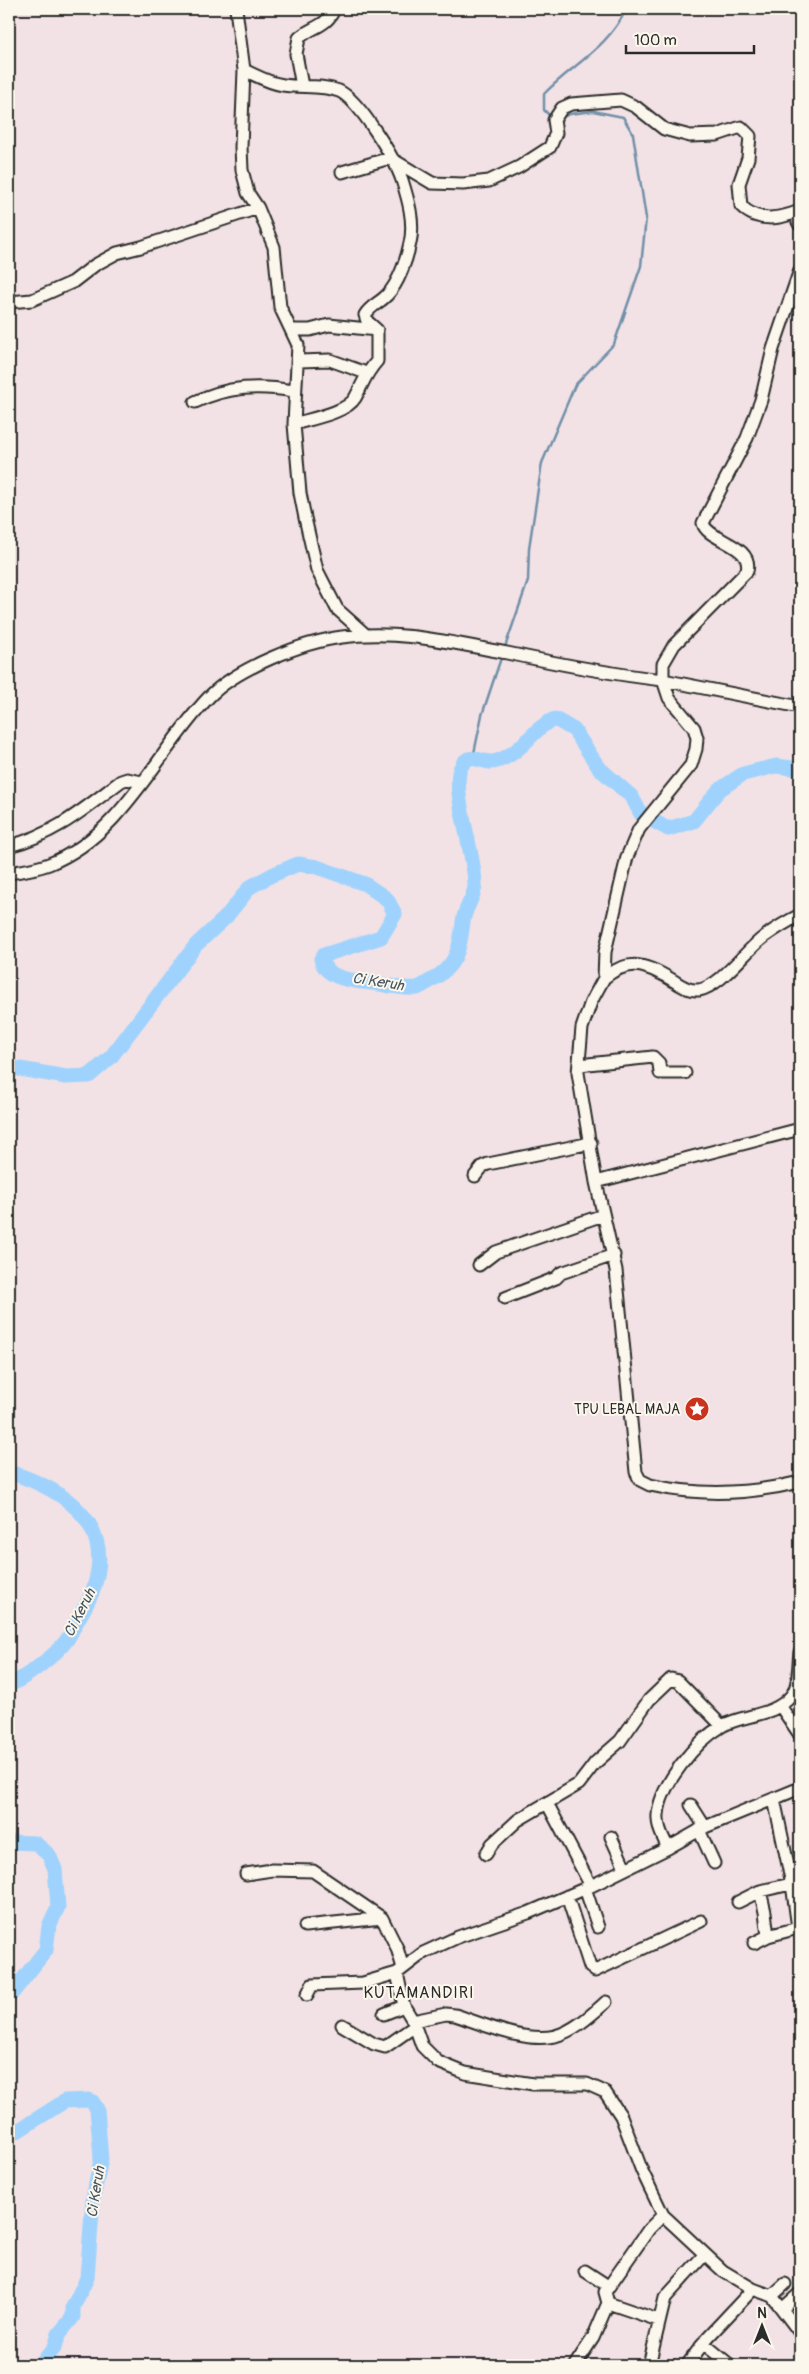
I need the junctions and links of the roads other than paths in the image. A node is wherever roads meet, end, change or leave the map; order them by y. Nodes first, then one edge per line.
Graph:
1 (236, 9) edge
2 (334, 9) edge
3 (244, 70) junction
4 (302, 86) junction
5 (390, 158) junction
6 (342, 172) dead end
7 (258, 208) junction
8 (800, 211) edge
9 (800, 219) edge
10 (800, 225) edge
11 (800, 270) edge
12 (9, 302) edge
13 (291, 330) junction
14 (377, 330) junction
15 (299, 361) junction
16 (366, 374) junction
17 (294, 391) junction
18 (195, 402) dead end
19 (294, 424) junction
20 (365, 634) junction
21 (663, 680) junction
22 (800, 707) edge
23 (142, 782) junction
24 (9, 845) edge
25 (9, 874) edge
26 (800, 915) edge
27 (604, 978) junction
28 (579, 1065) junction
29 (685, 1073) dead end
30 (800, 1129) edge
31 (591, 1143) junction
32 (475, 1176) dead end
33 (596, 1182) junction
34 (604, 1215) junction
35 (614, 1255) junction
36 (479, 1265) dead end
37 (505, 1298) dead end
38 (800, 1482) edge
39 (800, 1652) edge
40 (780, 1707) junction
41 (722, 1726) junction
42 (800, 1735) edge
43 (800, 1788) edge
44 (774, 1799) junction
45 (547, 1804) junction
46 (691, 1805) dead end
47 (702, 1828) junction
48 (611, 1837) dead end
49 (668, 1848) junction
50 (486, 1854) dead end
51 (714, 1863) dead end
52 (625, 1868) junction
53 (246, 1874) dead end
54 (796, 1883) edge
55 (588, 1887) junction
56 (760, 1891) junction
57 (567, 1896) junction
58 (738, 1902) dead end
59 (382, 1918) junction
60 (701, 1922) dead end
61 (305, 1926) dead end
62 (598, 1927) dead end
63 (768, 1936) junction
64 (754, 1943) dead end
65 (400, 1971) junction
66 (307, 1995) dead end
67 (606, 2002) dead end
68 (404, 2006) junction
69 (384, 2014) dead end
70 (414, 2023) junction
71 (342, 2025) dead end
72 (664, 2215) junction
73 (704, 2255) junction
74 (585, 2271) dead end
75 (785, 2284) dead end
76 (608, 2286) junction
77 (753, 2289) junction
78 (800, 2293) edge
79 (772, 2296) junction
80 (608, 2303) junction
81 (782, 2309) junction
82 (658, 2320) junction
83 (800, 2333) edge
84 (703, 2343) junction
85 (575, 2365) edge
86 (648, 2365) edge
87 (687, 2365) edge
88 (730, 2365) edge

1 - 3 street
2 - 4 street
3 - 4 street
3 - 7 street
4 - 5 street
5 - 6 street
5 - 8 street
5 - 14 street
7 - 12 street
7 - 13 street
9 - 10 street
11 - 21 street
13 - 14 street
13 - 15 street
14 - 16 street
15 - 16 street
15 - 17 street
16 - 19 street
17 - 18 street
17 - 19 street
19 - 20 street
20 - 21 street
20 - 23 street
21 - 22 street
21 - 27 street
23 - 24 street
23 - 25 street
26 - 27 street
27 - 28 street
28 - 29 street
28 - 31 street
30 - 33 street
31 - 32 street
31 - 33 street
33 - 34 street
34 - 35 street
34 - 36 street
35 - 37 street
35 - 38 street
39 - 40 street
40 - 41 street
40 - 42 street
41 - 45 street
41 - 49 street
43 - 44 street
44 - 47 street
44 - 54 street
45 - 50 street
45 - 55 street
46 - 47 street
47 - 49 street
47 - 51 street
48 - 52 street
49 - 52 street
52 - 55 street
53 - 59 street
54 - 56 street
54 - 63 street
55 - 57 street
55 - 62 street
56 - 58 street
56 - 63 street
57 - 60 street
57 - 65 street
59 - 61 street
59 - 65 street
63 - 64 street
65 - 66 street
65 - 68 street
67 - 70 street
68 - 69 street
68 - 70 street
70 - 71 street
70 - 72 street
72 - 73 street
72 - 76 street
73 - 77 street
73 - 82 street
74 - 76 street
75 - 79 street
76 - 80 street
77 - 79 street
77 - 84 street
78 - 81 street
79 - 81 street
80 - 82 street
80 - 85 street
81 - 83 street
82 - 86 street
84 - 87 street
84 - 88 street

